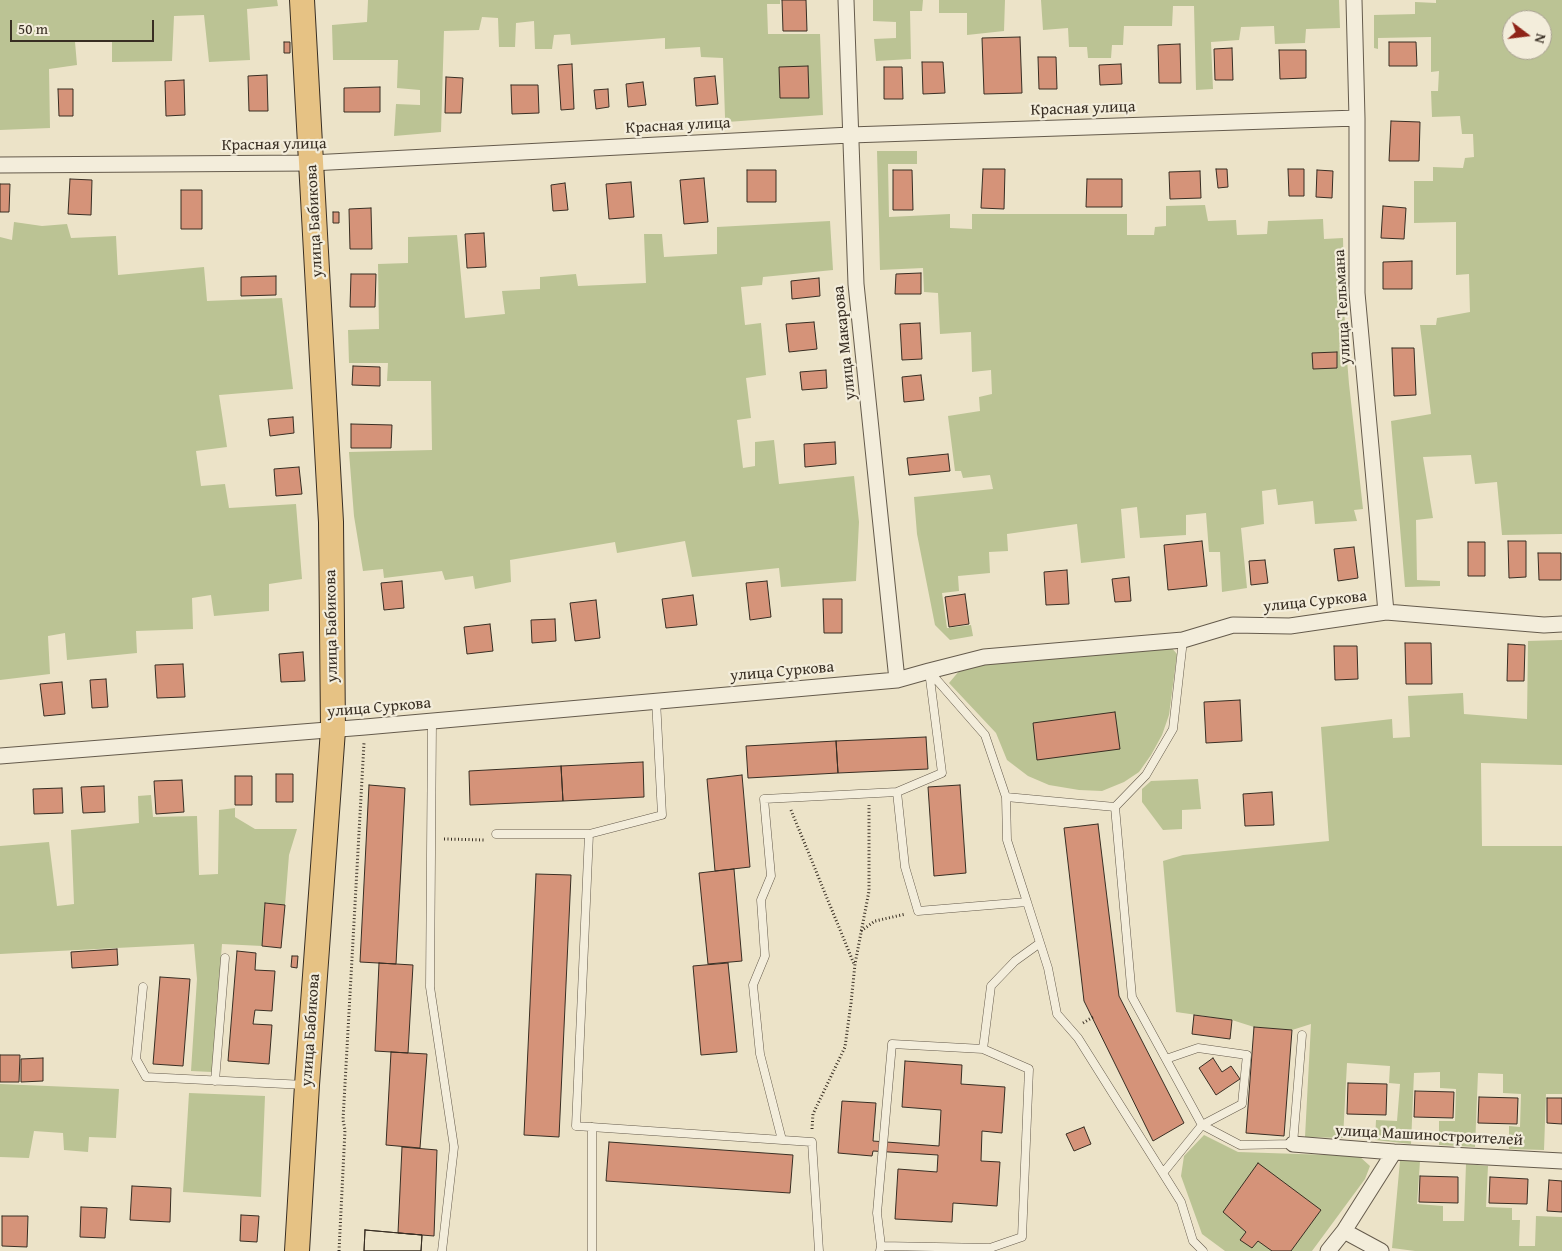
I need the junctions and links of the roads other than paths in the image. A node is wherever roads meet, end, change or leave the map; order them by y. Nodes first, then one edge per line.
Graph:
1 (302, 0) edge
2 (846, 0) edge
3 (1354, 0) edge
4 (1358, 118) junction
5 (850, 135) junction
6 (311, 163) junction
7 (0, 164) edge
8 (1386, 612) junction
9 (1562, 624) edge
10 (1183, 640) junction
11 (929, 671) junction
12 (897, 680) junction
13 (656, 700) junction
14 (432, 721) junction
15 (333, 730) junction
16 (0, 756) edge
17 (897, 792) junction
18 (1006, 797) junction
19 (1115, 807) junction
20 (496, 834) dead end
21 (589, 834) junction
22 (1027, 902) junction
23 (1040, 943) junction
24 (225, 958) dead end
25 (143, 987) dead end
26 (1302, 1035) dead end
27 (983, 1049) junction
28 (1166, 1059) junction
29 (215, 1081) junction
30 (306, 1085) junction
31 (1202, 1126) junction
32 (592, 1127) junction
33 (782, 1140) junction
34 (1293, 1144) junction
35 (1394, 1152) junction
36 (1562, 1161) edge
37 (1163, 1173) junction
38 (1344, 1230) junction
39 (880, 1249) edge
40 (297, 1251) edge
41 (442, 1251) edge
42 (592, 1251) edge
43 (819, 1251) edge
44 (1203, 1251) edge
45 (1328, 1251) edge
46 (1381, 1251) edge

1 - 6 main road, улица Бабикова
2 - 5 street, улица Макарова
3 - 4 street, улица Тельмана
4 - 5 street, Красная улица
4 - 8 street, улица Тельмана
5 - 6 street, Красная улица
5 - 12 street, улица Макарова
6 - 7 street, Красная улица
6 - 15 main road, улица Бабикова
8 - 9 street, улица Суркова
8 - 10 street, улица Суркова
10 - 11 street, улица Суркова
10 - 19 lane
11 - 12 street, улица Суркова
11 - 17 lane
11 - 18 lane
12 - 13 street, улица Суркова
13 - 14 street, улица Суркова
13 - 21 lane
14 - 15 street, улица Суркова
14 - 41 lane
15 - 16 street, улица Суркова
15 - 30 main road, улица Бабикова
17 - 22 lane
17 - 33 lane
18 - 19 lane
18 - 22 lane
19 - 28 lane
20 - 21 lane
21 - 32 lane
22 - 23 lane
23 - 27 lane
23 - 37 lane
24 - 29 lane
25 - 29 lane
26 - 34 lane
27 - 39 lane
27 - 39 lane
28 - 31 lane
28 - 31 lane
29 - 30 lane
30 - 40 main road, улица Бабикова
31 - 34 lane
31 - 37 lane
32 - 33 lane
32 - 42 lane
33 - 43 lane
34 - 35 street, улица Машиностроителей
35 - 36 street, улица Машиностроителей
35 - 38 street
37 - 44 lane
38 - 45 street
38 - 46 street

